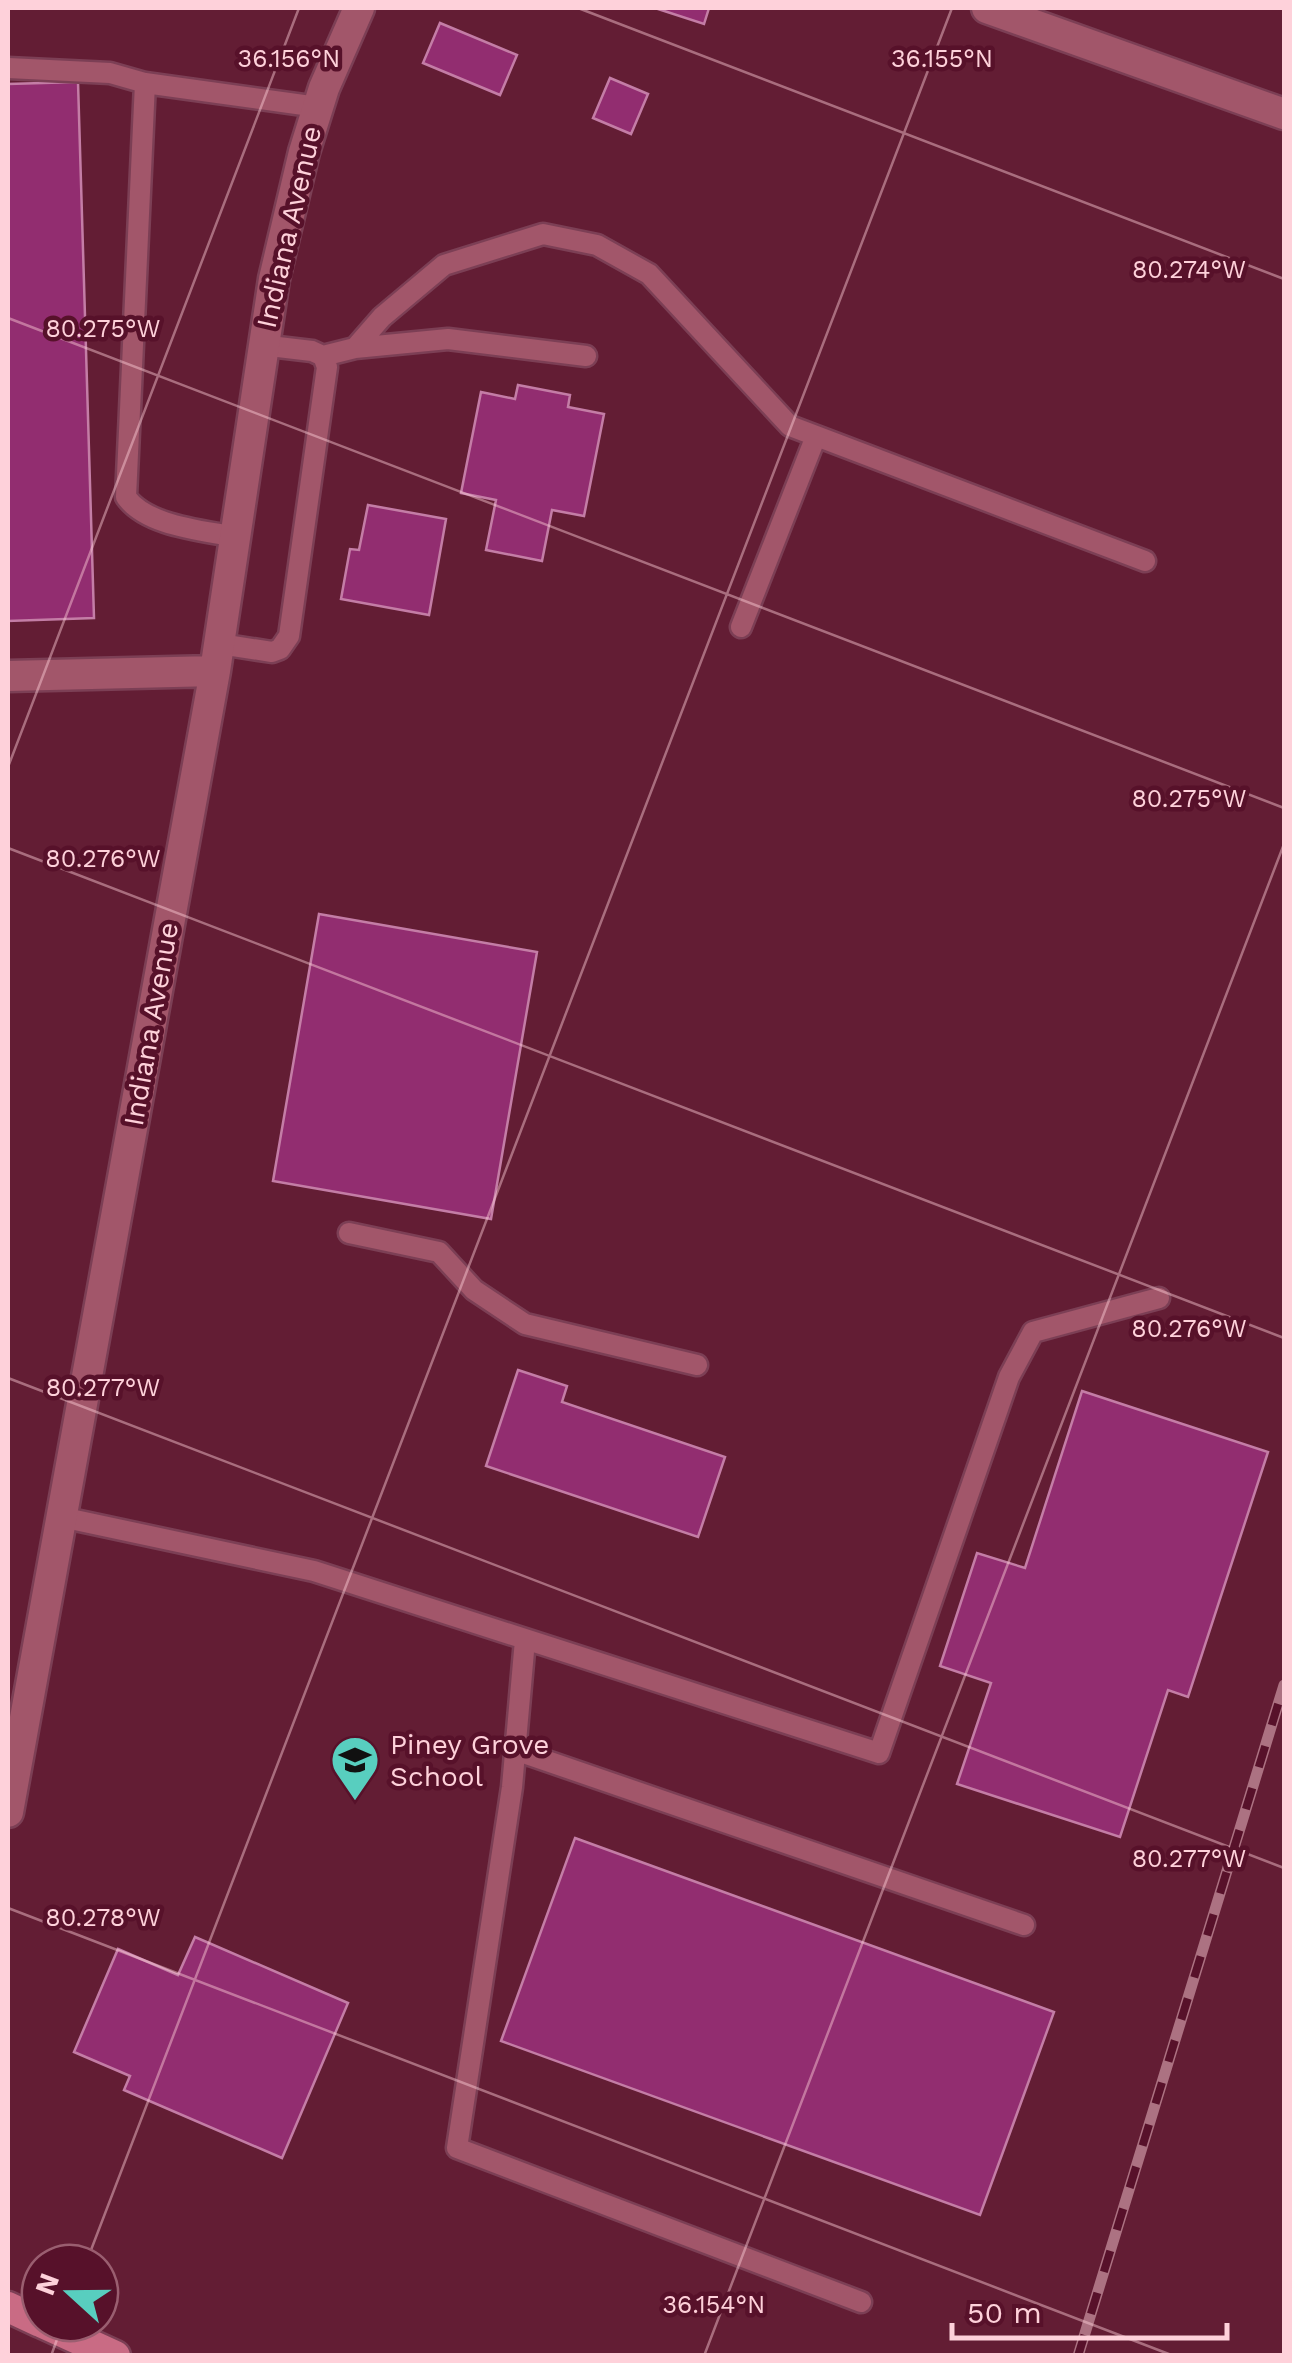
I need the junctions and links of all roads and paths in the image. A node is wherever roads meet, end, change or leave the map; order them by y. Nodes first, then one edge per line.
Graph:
1 (358, 8) edge
2 (987, 8) edge
3 (8, 68) edge
4 (146, 82) junction
5 (318, 108) junction
6 (1284, 114) edge
7 (262, 345) junction
8 (355, 348) junction
9 (323, 356) junction
10 (586, 356) dead end
11 (816, 436) junction
12 (235, 538) junction
13 (1145, 562) dead end
14 (740, 627) dead end
15 (218, 658) junction
16 (8, 676) edge
17 (349, 1233) dead end
18 (1158, 1298) dead end
19 (697, 1365) dead end
20 (61, 1517) junction
21 (526, 1640) junction
22 (515, 1750) junction
23 (8, 1812) edge
24 (1024, 1926) dead end
25 (862, 2302) dead end
26 (87, 2343) edge
27 (115, 2356) edge

1 - 5 main road, Indiana Avenue
2 - 6 main road
3 - 4 lane
4 - 5 lane
4 - 12 lane
5 - 7 main road, Indiana Avenue
7 - 9 lane
7 - 12 main road, Indiana Avenue
8 - 9 lane
8 - 10 lane
8 - 11 lane
9 - 15 lane
11 - 13 lane
11 - 14 lane
12 - 15 main road, Indiana Avenue
15 - 16 main road
15 - 20 main road, Indiana Avenue
17 - 19 lane
18 - 21 lane
20 - 21 lane
20 - 23 main road, Indiana Avenue
21 - 22 lane
22 - 24 lane
22 - 25 lane
26 - 27 main road

